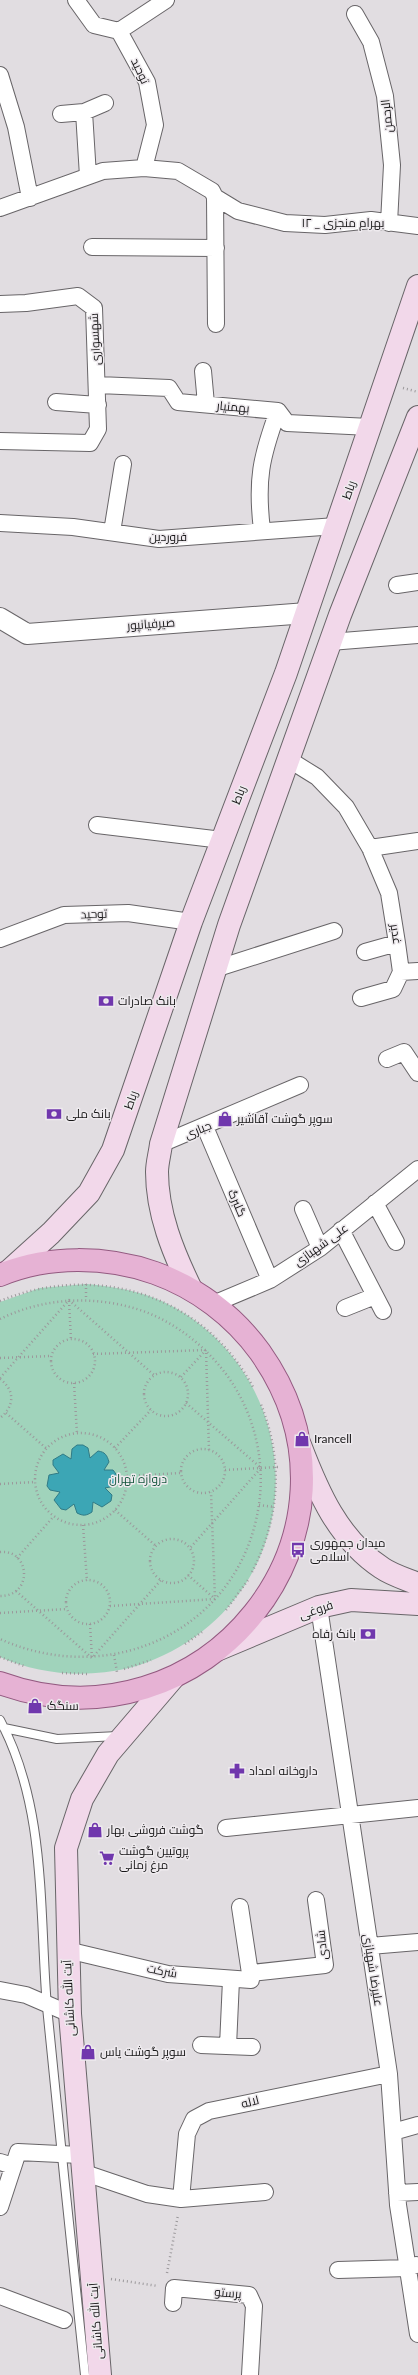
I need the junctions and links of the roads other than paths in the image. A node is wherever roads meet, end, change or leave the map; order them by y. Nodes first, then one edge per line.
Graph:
1 (76, 0) edge
2 (166, 0) edge
3 (355, 14) dead end
4 (119, 31) junction
5 (0, 75) edge
6 (105, 103) dead end
7 (84, 112) junction
8 (60, 114) dead end
9 (144, 168) junction
10 (88, 176) junction
11 (215, 197) junction
12 (30, 198) junction
13 (0, 208) edge
14 (389, 223) junction
15 (418, 226) edge
16 (92, 247) dead end
17 (216, 248) junction
18 (418, 286) edge
19 (0, 304) edge
20 (216, 324) dead end
21 (203, 370) dead end
22 (98, 386) junction
23 (56, 402) dead end
24 (206, 404) junction
25 (98, 405) junction
26 (278, 411) junction
27 (417, 426) edge
28 (370, 427) junction
29 (0, 441) edge
30 (123, 464) dead end
31 (0, 523) edge
32 (336, 526) junction
33 (262, 530) junction
34 (112, 532) junction
35 (418, 582) edge
36 (397, 585) dead end
37 (307, 613) junction
38 (340, 614) junction
39 (0, 618) edge
40 (418, 635) edge
41 (330, 642) junction
42 (288, 759) junction
43 (97, 825) dead end
44 (222, 840) junction
45 (418, 841) edge
46 (370, 848) junction
47 (191, 922) junction
48 (334, 931) dead end
49 (0, 939) edge
50 (397, 942) junction
51 (365, 952) dead end
52 (215, 969) junction
53 (418, 971) edge
54 (401, 972) junction
55 (362, 998) dead end
56 (387, 1059) dead end
57 (418, 1073) edge
58 (300, 1085) dead end
59 (205, 1127) junction
60 (161, 1144) junction
61 (418, 1169) edge
62 (375, 1203) junction
63 (303, 1209) dead end
64 (341, 1230) junction
65 (396, 1242) dead end
66 (320, 1248) junction
67 (4, 1273) edge
68 (270, 1280) junction
69 (190, 1289) junction
70 (375, 1296) junction
71 (213, 1304) junction
72 (345, 1308) dead end
73 (383, 1311) dead end
74 (297, 1438) junction
75 (388, 1571) junction
76 (418, 1584) edge
77 (375, 1600) junction
78 (418, 1604) edge
79 (319, 1607) junction
80 (219, 1649) junction
81 (173, 1678) junction
82 (0, 1683) edge
83 (0, 1720) edge
84 (4, 1728) junction
85 (124, 1735) junction
86 (418, 1808) edge
87 (350, 1815) junction
88 (226, 1828) dead end
89 (316, 1900) dead end
90 (240, 1906) dead end
91 (418, 1942) edge
92 (370, 1946) junction
93 (67, 1950) junction
94 (251, 1973) junction
95 (232, 1980) junction
96 (0, 1990) edge
97 (47, 2004) junction
98 (70, 2014) junction
99 (201, 2045) dead end
100 (228, 2046) junction
101 (252, 2047) dead end
102 (389, 2074) junction
103 (418, 2126) edge
104 (393, 2132) junction
105 (75, 2160) junction
106 (7, 2164) edge
107 (265, 2192) dead end
108 (418, 2192) edge
109 (397, 2193) junction
110 (181, 2199) junction
111 (0, 2208) edge
112 (413, 2266) edge
113 (338, 2270) dead end
114 (170, 2292) road end
115 (0, 2296) edge
116 (64, 2320) dead end
117 (417, 2327) edge
118 (85, 2375) edge
119 (100, 2375) edge
120 (250, 2375) edge

1 - 4 street
2 - 4 street
3 - 14 street, الرحمن
4 - 9 street, توحید
5 - 12 street
6 - 7 street
7 - 8 street
7 - 10 street
9 - 10 street, ۱۲ _ بهرام منجزی
9 - 11 street, ۱۲ _ بهرام منجزی
10 - 12 street, ۱۲ _ بهرام منجزی
11 - 14 street, ۱۲ _ بهرام منجزی
11 - 17 street
12 - 13 street, ۱۲ _ بهرام منجزی
14 - 15 street, ۱۲ _ بهرام منجزی
16 - 17 street
17 - 20 street
18 - 28 main road, رباط
19 - 22 street, شهسواری
21 - 24 street
22 - 24 street, بهمنیار
22 - 25 street, شهسواری
23 - 25 street
24 - 26 street, بهمنیار
25 - 29 street, شهسواری
26 - 28 street
26 - 33 street
27 - 38 main road
28 - 32 main road, رباط
30 - 34 street
31 - 34 street, فروردین
32 - 33 street, فروردین
32 - 37 main road, رباط
33 - 34 street, فروردین
35 - 36 street
37 - 38 main road
37 - 39 street, صیرفیانپور
37 - 44 main road, رباط
38 - 41 main road
40 - 41 street
41 - 42 main road
42 - 46 street, غدیر
42 - 52 main road
43 - 44 street
44 - 47 main road, رباط
45 - 46 street
46 - 50 street, غدیر
47 - 49 street, توحید
47 - 67 main road, رباط
48 - 52 street
50 - 51 street
50 - 54 street, غدیر
52 - 60 main road
53 - 54 street
54 - 55 street
56 - 57 street
58 - 59 street, جباری
59 - 60 street, جباری
59 - 68 street, گلبرگ
60 - 69 main road
61 - 62 street, علی شهبازی
62 - 64 street, علی شهبازی
62 - 65 street
63 - 66 street
64 - 66 street, علی شهبازی
64 - 70 street
66 - 68 street, علی شهبازی
67 - 69 main road
68 - 71 street, علی شهبازی
69 - 71 main road
70 - 72 street
70 - 73 street
71 - 74 main road
74 - 75 main road
74 - 80 main road
75 - 76 main road
75 - 77 main road
77 - 78 main road, فروغی
77 - 79 main road, فروغی
79 - 80 main road, فروغی
79 - 87 street, علیرضا شهبازی
80 - 81 main road
81 - 82 main road
81 - 85 main road, آیت الله کاشانی
83 - 84 lane, آیت الله کاشانی
84 - 85 lane
84 - 97 lane, آیت الله کاشانی
85 - 93 main road, آیت الله کاشانی
86 - 87 street
87 - 88 street
87 - 92 street, علیرضا شهبازی
89 - 94 street, شادی
90 - 94 street
91 - 92 street
92 - 102 street, علیرضا شهبازی
93 - 95 street, شرکت
93 - 98 main road, آیت الله کاشانی
94 - 95 street, شرکت
95 - 100 street
96 - 97 street
97 - 98 street
97 - 105 lane, آیت الله کاشانی
98 - 105 main road, آیت الله کاشانی
99 - 100 street
100 - 101 street
102 - 104 street, علیرضا شهبازی
102 - 110 street, لاله
103 - 104 street
104 - 109 street, علیرضا شهبازی
105 - 106 street
105 - 110 street
105 - 118 lane, آیت الله کاشانی
105 - 119 main road, آیت الله کاشانی
106 - 111 street
107 - 110 street
108 - 109 street
109 - 112 street, علیرضا شهبازی
112 - 113 street
112 - 117 street, علیرضا شهبازی
114 - 120 street, پرستو
115 - 116 street

